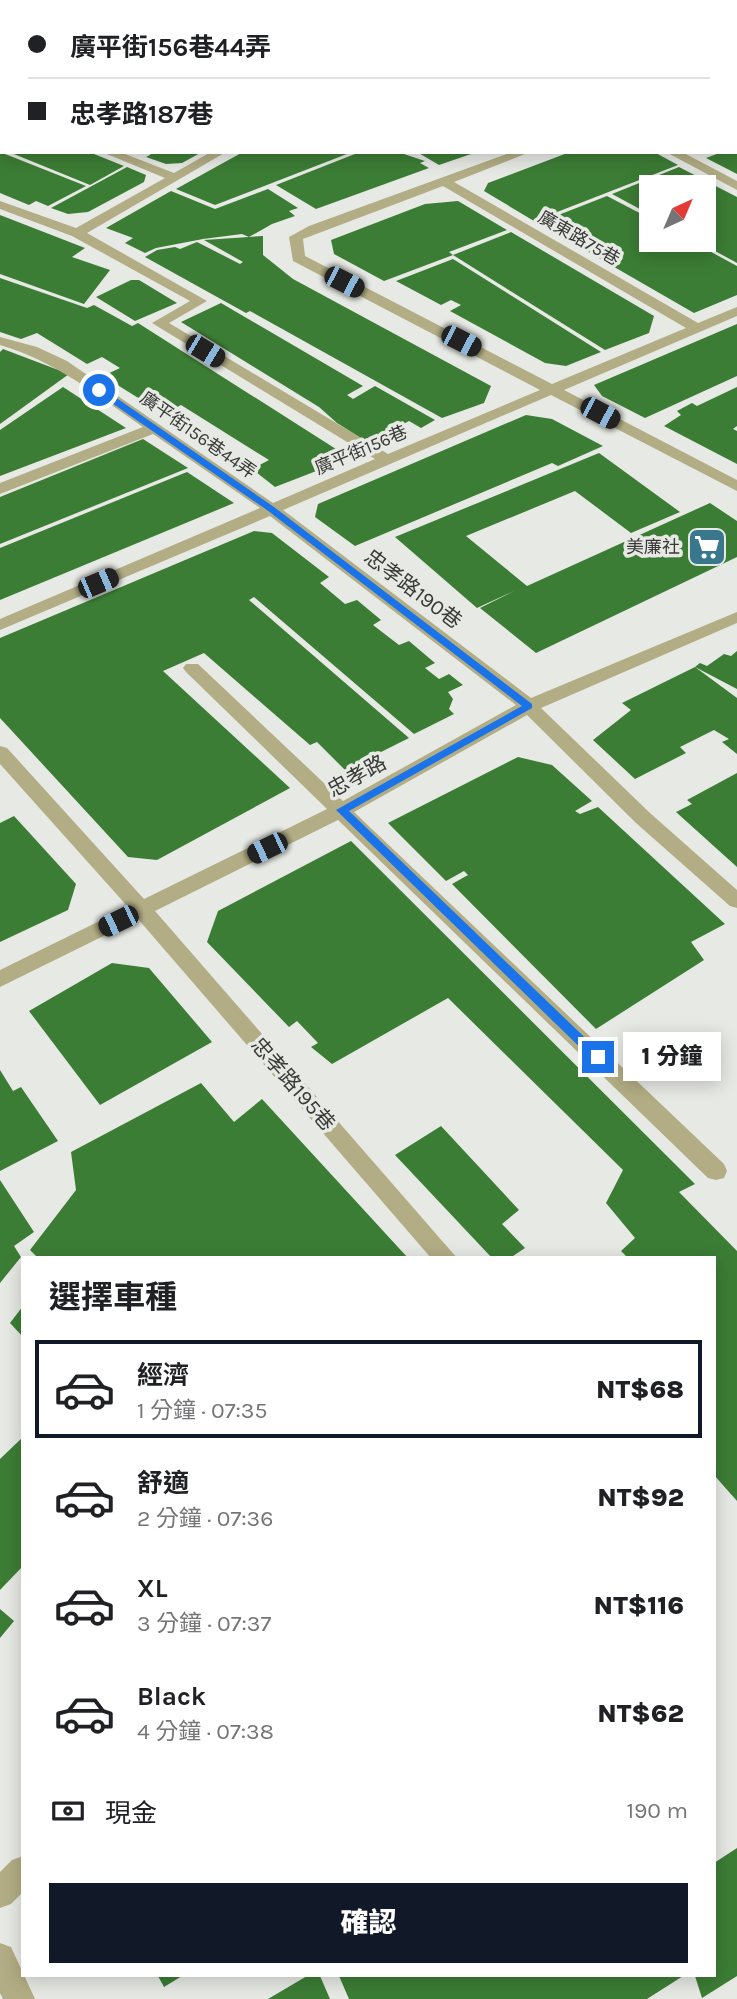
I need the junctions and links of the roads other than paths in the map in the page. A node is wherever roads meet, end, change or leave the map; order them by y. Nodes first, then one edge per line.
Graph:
1 (113, 154) edge
2 (216, 154) edge
3 (518, 154) edge
4 (676, 154) edge
5 (173, 177) junction
6 (443, 181) junction
7 (737, 186) edge
8 (0, 205) edge
9 (77, 233) junction
10 (737, 311) edge
11 (697, 328) junction
12 (0, 341) edge
13 (554, 389) junction
14 (155, 428) junction
15 (387, 460) junction
16 (737, 486) edge
17 (0, 489) edge
18 (271, 508) junction
19 (735, 620) edge
20 (0, 625) edge
21 (192, 668) dead end
22 (529, 706) junction
23 (0, 752) edge
24 (342, 810) junction
25 (737, 901) edge
26 (142, 909) junction
27 (0, 979) edge
28 (716, 1171) dead end
29 (443, 1256) edge
30 (21, 1873) edge
31 (0, 1893) edge
32 (0, 1958) edge
33 (19, 1999) edge

1 - 5 street
2 - 5 street
3 - 6 street
4 - 7 street
5 - 9 street
6 - 11 street, 廣東路75巷
6 - 13 street
8 - 9 street
9 - 15 street
10 - 11 street, 廣平街156巷
11 - 13 street, 廣平街156巷
12 - 14 street, 廣平街156巷44弄
13 - 15 street, 廣平街156巷
13 - 16 street
14 - 17 street
14 - 18 street, 廣平街156巷44弄
15 - 18 street, 廣平街156巷
18 - 20 street, 廣平街156巷
18 - 22 street, 忠孝路190巷
19 - 22 street, 忠孝路
21 - 24 street
22 - 24 street, 忠孝路
22 - 25 street, 忠孝路190巷
23 - 26 street, 忠孝路195巷
24 - 26 street, 忠孝路
24 - 28 street
26 - 27 street, 忠孝路
26 - 29 street, 忠孝路195巷
30 - 31 street
32 - 33 street

